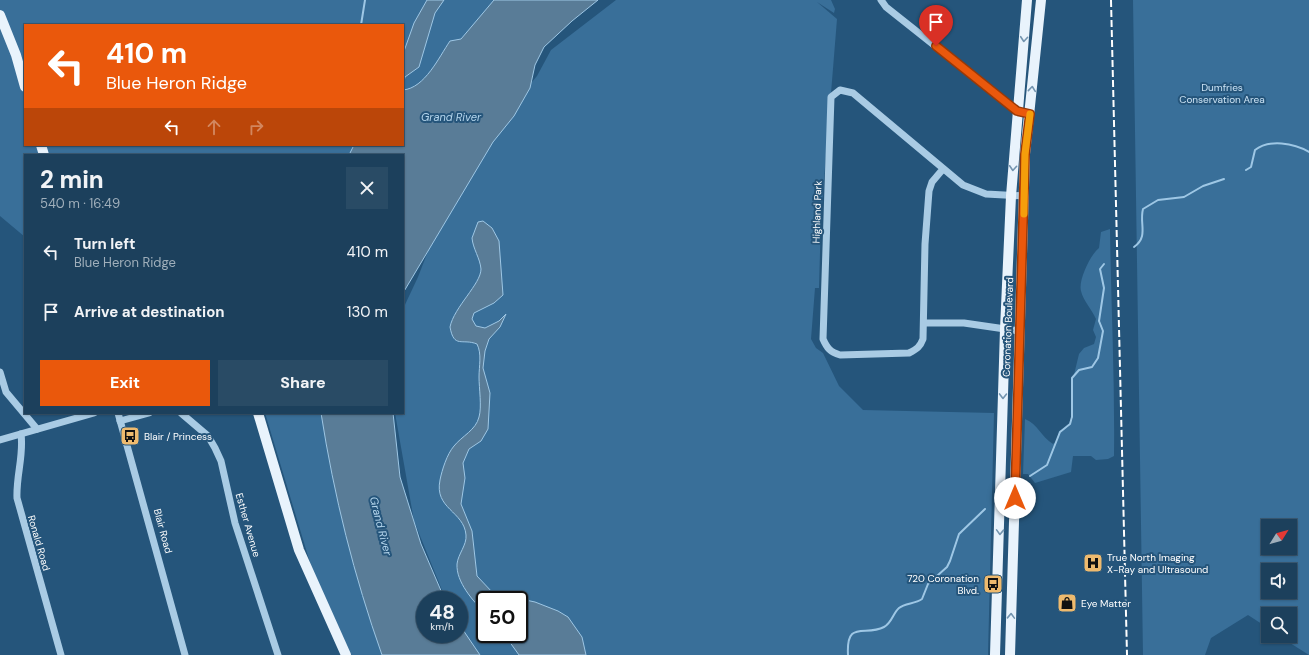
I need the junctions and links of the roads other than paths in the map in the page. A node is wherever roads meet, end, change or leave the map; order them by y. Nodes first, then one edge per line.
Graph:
1 (880, 0) edge
2 (1027, 0) edge
3 (1041, 0) edge
4 (0, 15) edge
5 (1026, 17) junction
6 (1039, 18) junction
7 (24, 83) edge
8 (1017, 111) junction
9 (1030, 114) junction
10 (943, 169) junction
11 (1011, 196) junction
12 (1025, 196) junction
13 (924, 322) junction
14 (1005, 329) junction
15 (1019, 331) junction
16 (0, 372) edge
17 (24, 413) edge
18 (24, 414) edge
19 (90, 414) edge
20 (118, 414) edge
21 (145, 414) edge
22 (182, 414) edge
23 (258, 414) edge
24 (120, 421) junction
25 (37, 429) junction
26 (22, 434) junction
27 (0, 440) edge
28 (1002, 448) junction
29 (1016, 449) junction
30 (61, 655) edge
31 (185, 655) edge
32 (278, 655) edge
33 (346, 655) edge
34 (995, 655) edge
35 (1010, 655) edge

1 - 8 street
2 - 5 main road, Coronation Boulevard
3 - 6 main road, Coronation Boulevard
4 - 7 main road
5 - 6 main road
5 -> 8 main road, Coronation Boulevard
9 -> 6 main road, Coronation Boulevard
8 - 9 street
8 -> 11 main road, Coronation Boulevard
9 - 12 main road, Coronation Boulevard
10 - 11 street, Highland Park
10 - 13 street, Highland Park
10 - 13 street, Highland Park
11 - 12 street, Highland Park
11 - 14 main road, Coronation Boulevard
12 - 15 main road, Coronation Boulevard
13 - 14 street
14 - 15 street
14 -> 28 main road, Coronation Boulevard
15 - 29 main road, Coronation Boulevard
16 - 17 street
18 - 25 street
19 - 25 street
20 - 24 street, Blair Road
21 - 24 street
22 - 32 street, Esther Avenue
23 - 33 main road
24 - 31 street, Blair Road
25 - 26 street
26 - 27 street
26 - 30 street, Ronald Road
28 - 29 main road
28 -> 34 main road, Coronation Boulevard
35 -> 29 main road, Coronation Boulevard

